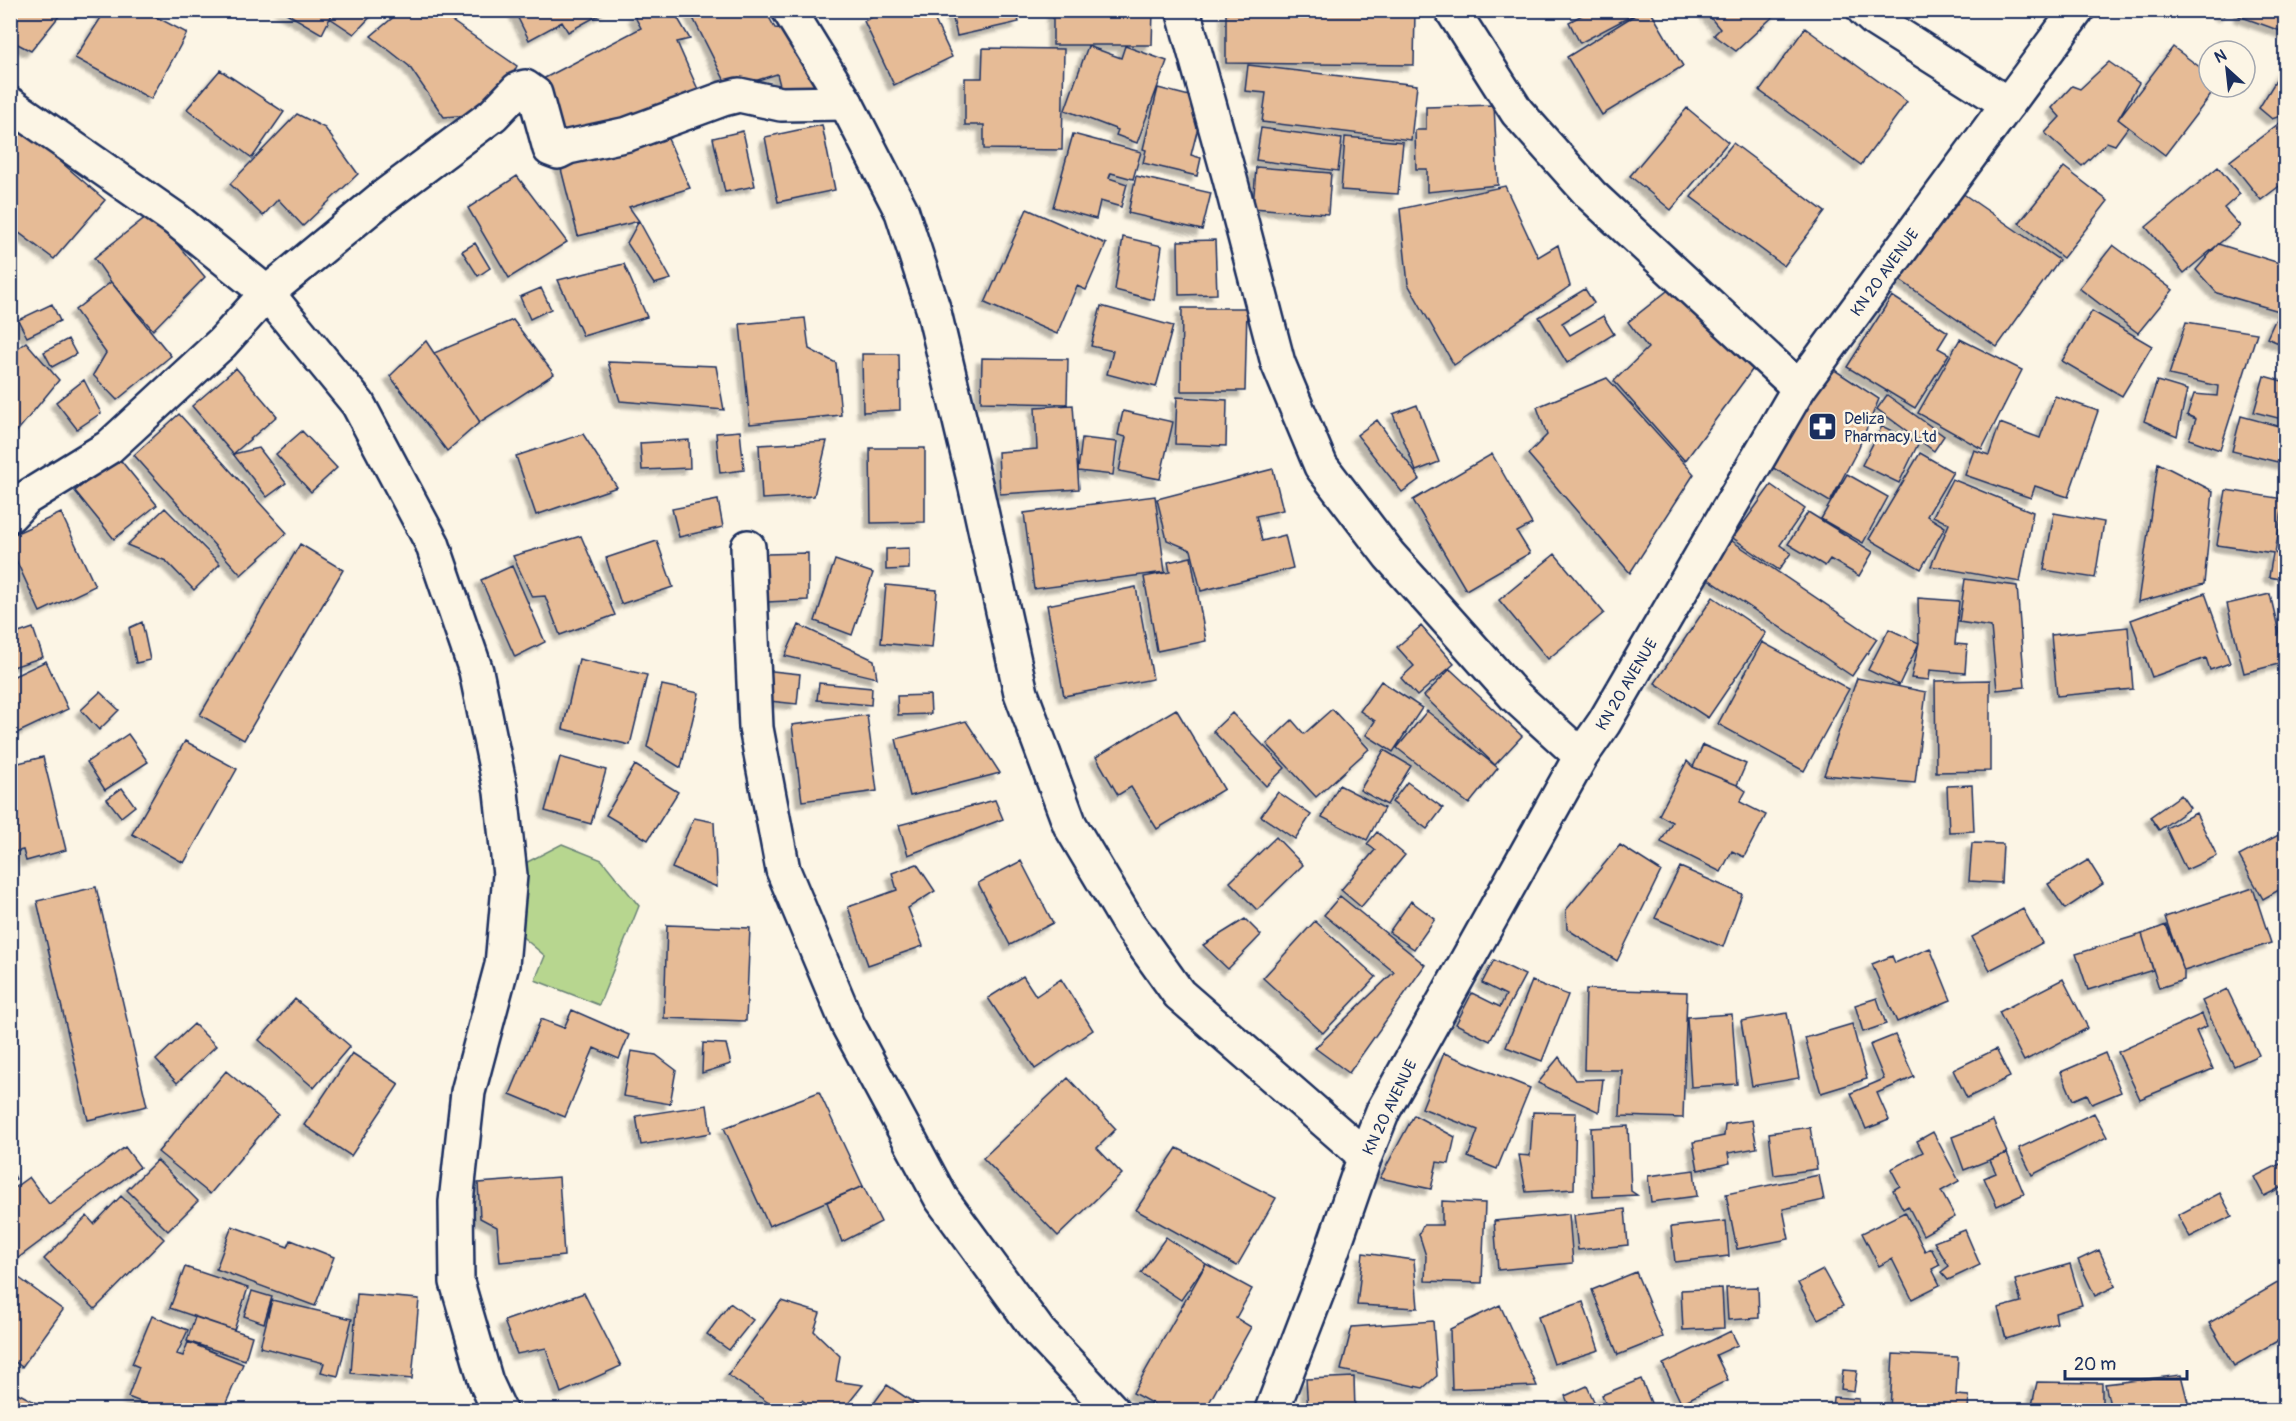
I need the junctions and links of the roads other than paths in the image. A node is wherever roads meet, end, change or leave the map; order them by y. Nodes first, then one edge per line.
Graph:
1 (789, 10) edge
2 (1184, 10) edge
3 (1452, 10) edge
4 (1864, 10) edge
5 (2076, 10) edge
6 (846, 103) junction
7 (10, 104) edge
8 (2008, 104) junction
9 (267, 293) junction
10 (1799, 388) junction
11 (10, 515) edge
12 (748, 547) dead end
13 (1581, 756) junction
14 (1365, 1156) junction
15 (499, 1410) edge
16 (1112, 1410) edge
17 (1272, 1410) edge

1 - 6 street
2 - 13 street
3 - 10 street
4 - 8 street
5 - 8 street, KN 20 AVENUE
6 - 9 street
6 - 14 street
7 - 9 street
8 - 10 street, KN 20 AVENUE
9 - 11 street
9 - 15 street
10 - 13 street, KN 20 AVENUE
12 - 16 street
13 - 14 street, KN 20 AVENUE
14 - 17 street, KN 20 AVENUE

